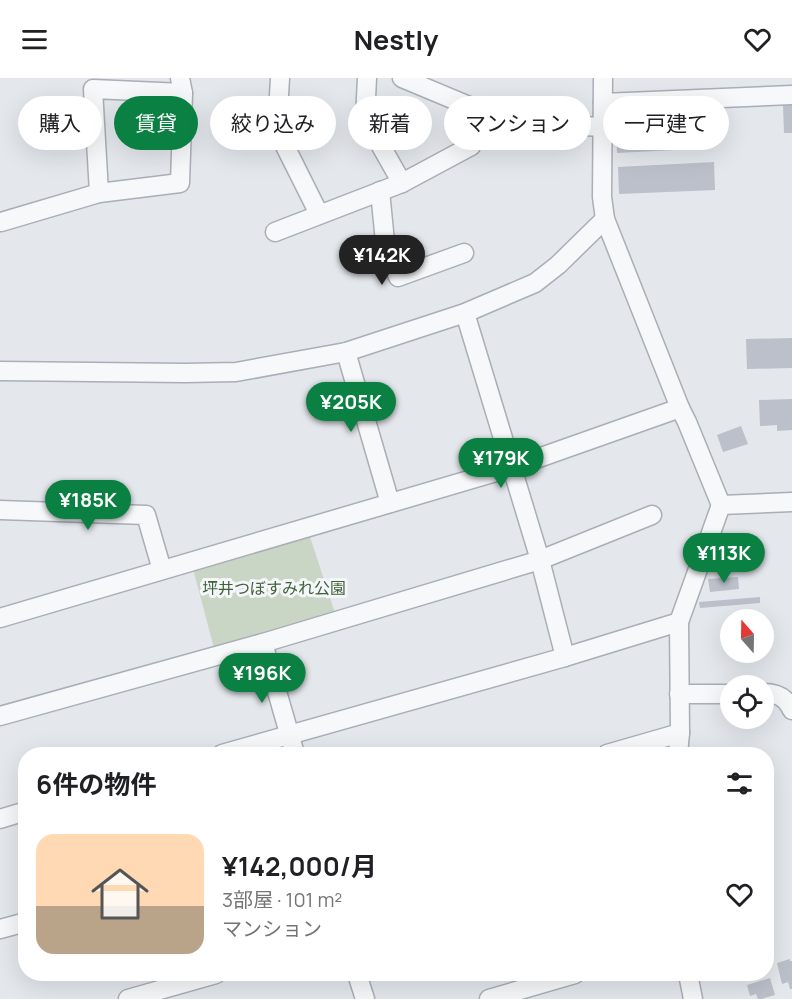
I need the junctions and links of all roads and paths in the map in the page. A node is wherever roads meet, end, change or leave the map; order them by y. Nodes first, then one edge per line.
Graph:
1 (280, 78) edge
2 (367, 78) edge
3 (402, 78) edge
4 (603, 78) edge
5 (182, 86) edge
6 (792, 95) edge
7 (445, 96) edge
8 (603, 96) edge
9 (729, 98) edge
10 (603, 103) edge
11 (591, 126) edge
12 (602, 127) junction
13 (464, 150) edge
14 (402, 183) junction
15 (380, 191) junction
16 (99, 193) junction
17 (319, 214) junction
18 (605, 219) junction
19 (2, 222) dead end
20 (275, 232) dead end
21 (464, 253) dead end
22 (465, 313) junction
23 (346, 352) junction
24 (0, 370) edge
25 (680, 408) junction
26 (513, 467) junction
27 (792, 502) edge
28 (390, 503) junction
29 (721, 505) junction
30 (0, 510) edge
31 (652, 515) dead end
32 (540, 560) junction
33 (162, 570) junction
34 (0, 618) edge
35 (679, 622) junction
36 (263, 643) junction
37 (566, 657) junction
38 (774, 693) edge
39 (679, 694) junction
40 (720, 694) edge
41 (792, 710) edge
42 (0, 716) edge
43 (680, 733) junction
44 (289, 735) junction
45 (247, 747) edge
46 (293, 747) edge
47 (631, 747) edge
48 (679, 747) edge
49 (18, 814) edge
50 (0, 819) edge
51 (18, 924) edge
52 (0, 929) edge
53 (191, 981) edge
54 (359, 981) edge
55 (551, 981) edge
56 (689, 981) edge
57 (128, 999) edge
58 (365, 999) edge
59 (489, 999) edge
60 (693, 999) edge

1 - 17 street
2 - 14 street
3 - 7 street
4 - 8 street
5 - 16 street
5 - 16 street
6 - 9 street
10 - 12 street
11 - 12 street
12 - 18 street
13 - 14 street
14 - 15 street
15 - 17 street
15 - 21 street
16 - 19 street
17 - 20 street
18 - 22 street
18 - 25 street
22 - 23 street
22 - 26 street
23 - 24 street
23 - 28 street
25 - 26 street
25 - 29 street
26 - 28 street
26 - 32 street
27 - 29 street
28 - 33 street
29 - 35 street
30 - 33 street
31 - 32 street
32 - 36 street
32 - 37 street
33 - 34 street
35 - 37 street
35 - 39 street
36 - 42 street
36 - 44 street
37 - 44 street
38 - 41 street
39 - 40 street
39 - 43 street
43 - 47 street
43 - 48 street
44 - 45 street
44 - 46 street
49 - 50 street
51 - 52 street
53 - 57 street
54 - 58 street
55 - 59 street
56 - 60 street

